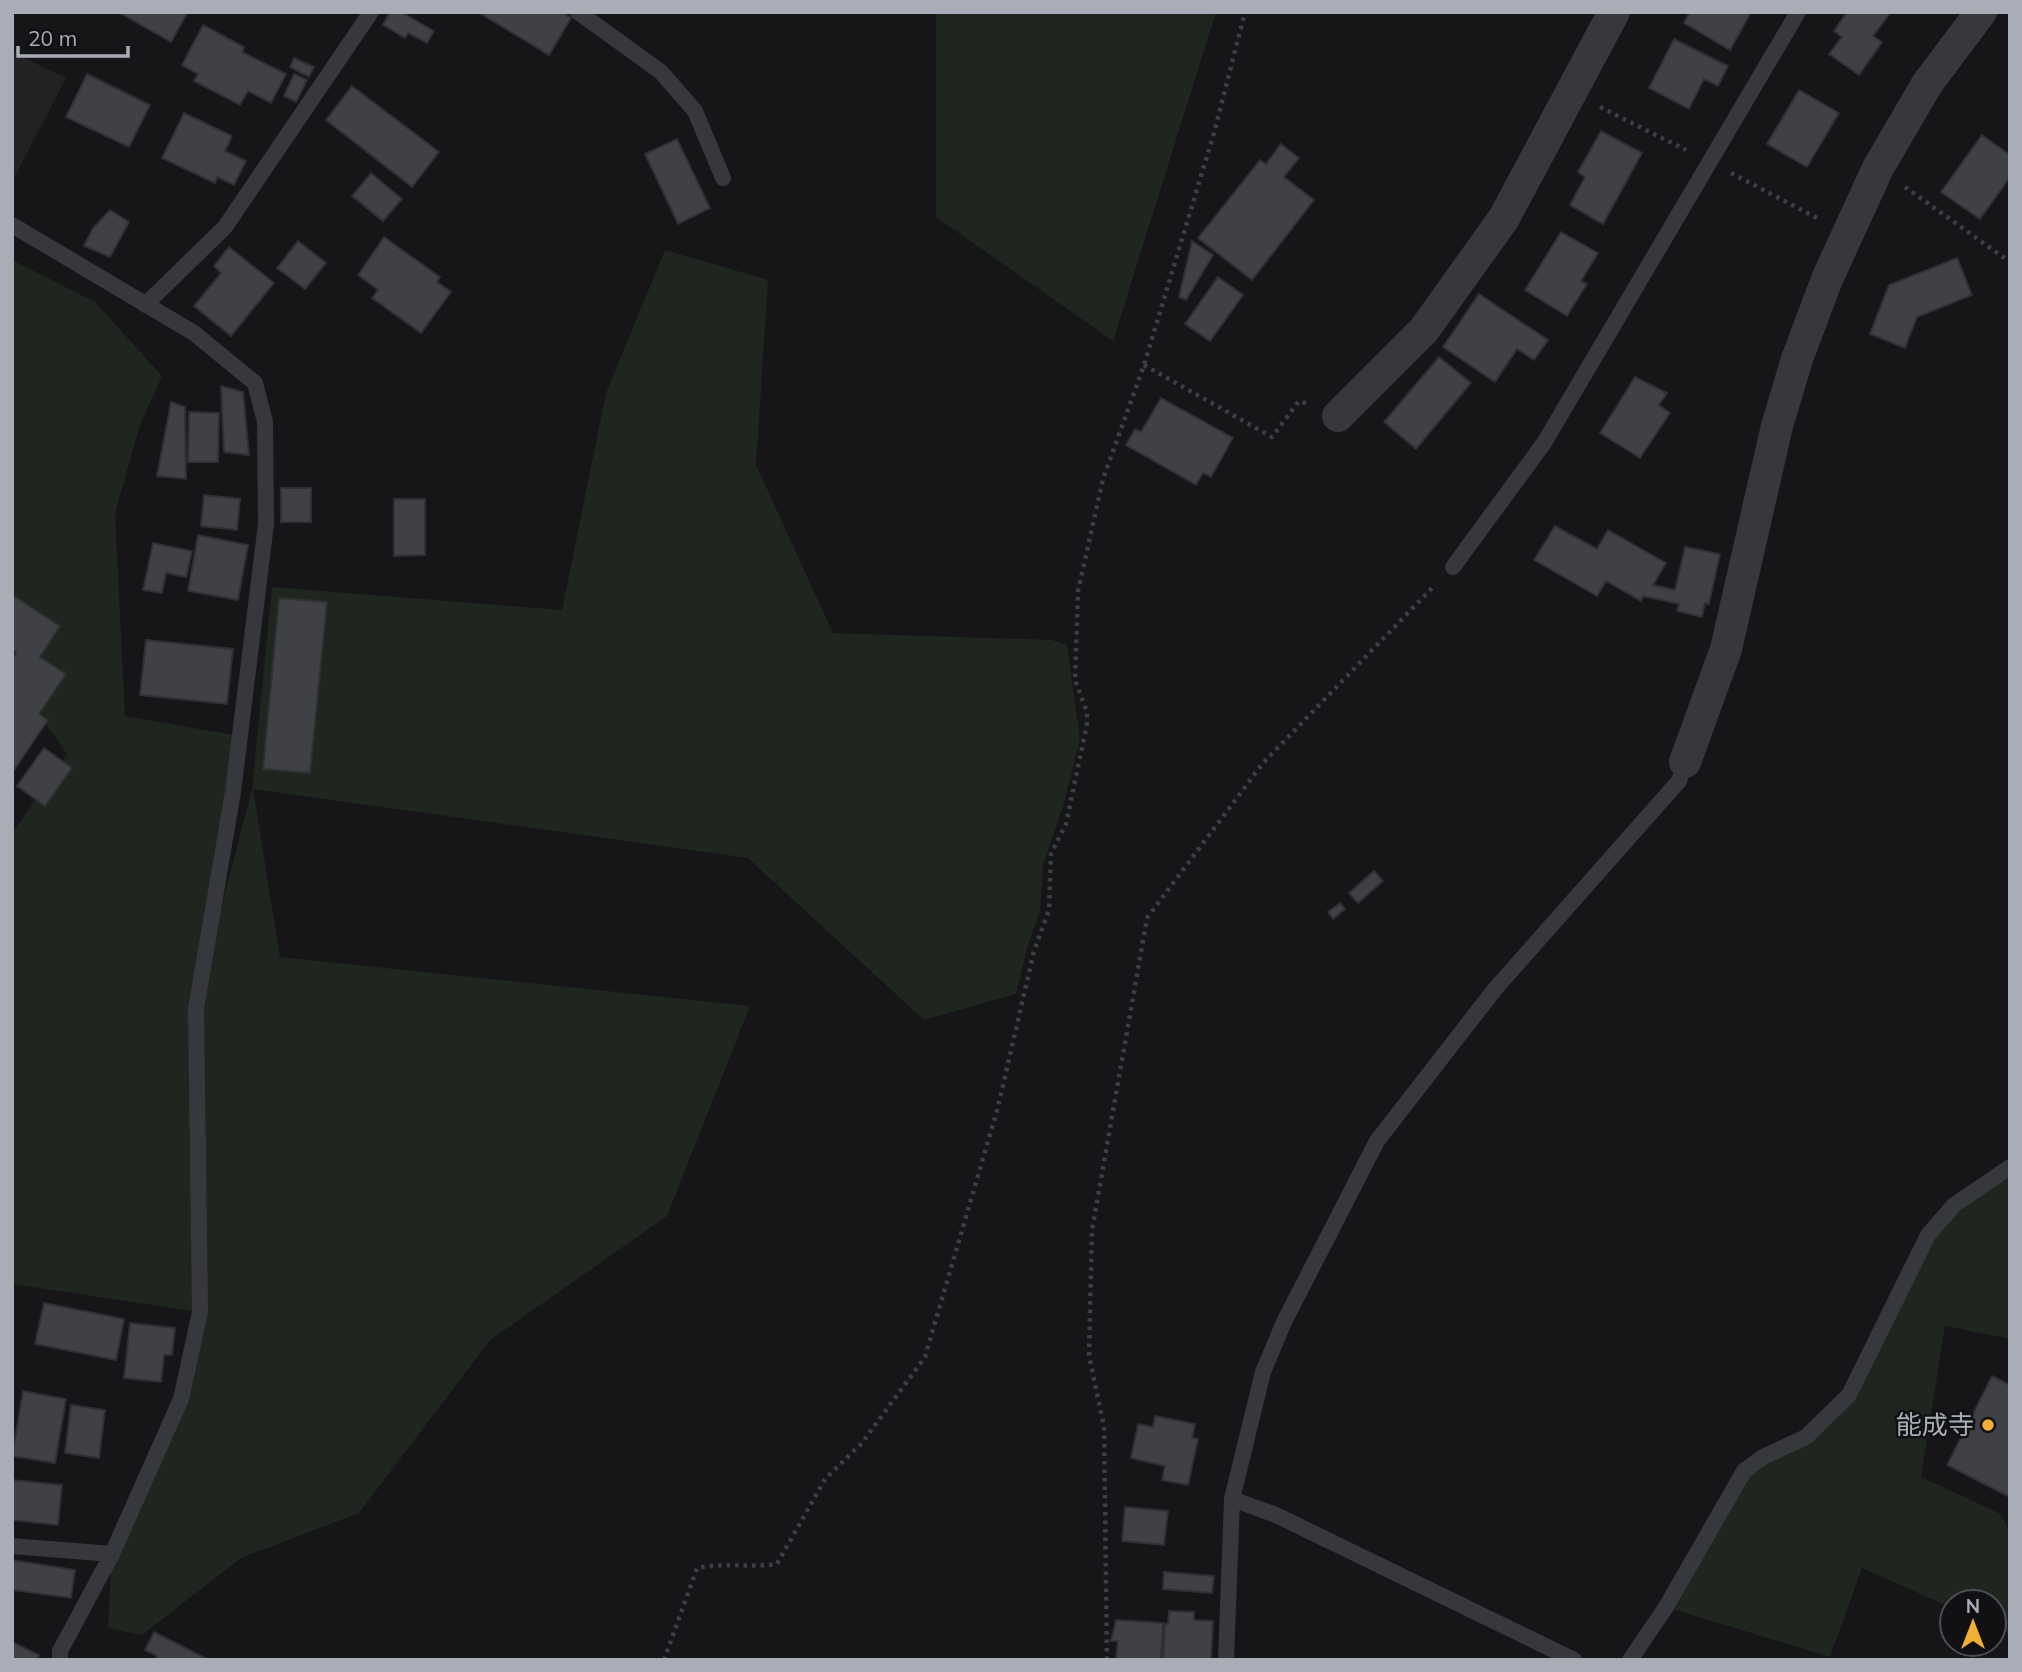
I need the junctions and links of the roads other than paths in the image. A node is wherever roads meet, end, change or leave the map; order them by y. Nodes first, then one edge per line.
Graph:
1 (371, 12) edge
2 (578, 12) edge
3 (1614, 12) edge
4 (1798, 12) edge
5 (1980, 12) edge
6 (723, 178) dead end
7 (12, 225) edge
8 (145, 305) junction
9 (1338, 416) road end
10 (1453, 567) road end
11 (1685, 762) joint
12 (2010, 1167) edge
13 (1232, 1499) junction
14 (12, 1546) edge
15 (112, 1554) junction
16 (60, 1660) edge
17 (1226, 1660) edge
18 (1574, 1660) edge
19 (1630, 1660) edge

1 - 8 lane
2 - 6 lane
3 - 9 street
4 - 10 lane
5 - 11 street
7 - 8 lane
8 - 15 lane
11 - 13 lane
12 - 19 lane
13 - 17 lane
13 - 18 lane
14 - 15 lane
15 - 16 lane

